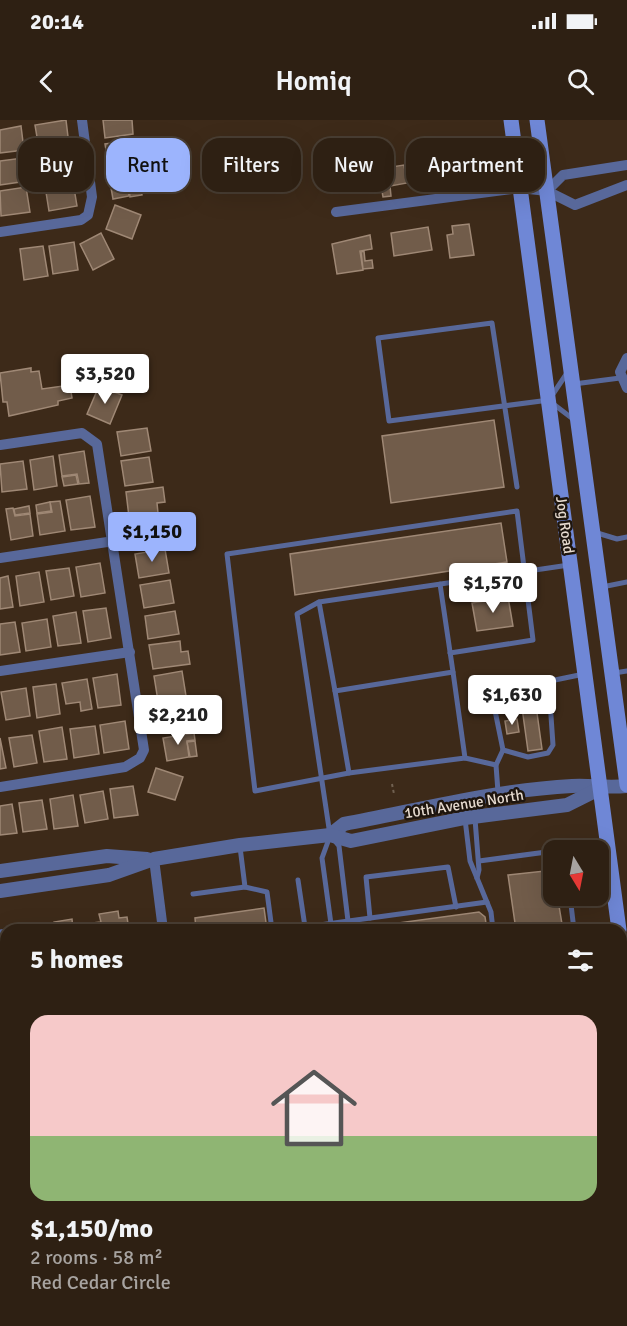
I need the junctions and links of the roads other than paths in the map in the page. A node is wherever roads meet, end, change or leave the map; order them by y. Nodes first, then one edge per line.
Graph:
1 (82, 120) edge
2 (511, 120) edge
3 (537, 120) edge
4 (513, 138) edge
5 (627, 165) edge
6 (627, 185) edge
7 (547, 191) junction
8 (489, 192) edge
9 (521, 192) edge
10 (336, 212) dead end
11 (0, 232) edge
12 (627, 358) edge
13 (571, 364) junction
14 (620, 378) junction
15 (573, 384) junction
16 (627, 388) edge
17 (549, 400) junction
18 (503, 406) junction
19 (579, 428) junction
20 (0, 445) edge
21 (517, 487) dead end
22 (593, 532) junction
23 (627, 537) edge
24 (114, 541) junction
25 (0, 558) edge
26 (571, 565) junction
27 (525, 572) junction
28 (627, 582) edge
29 (440, 584) junction
30 (601, 587) junction
31 (319, 602) junction
32 (130, 652) junction
33 (450, 653) junction
34 (0, 671) edge
35 (453, 672) junction
36 (620, 672) edge
37 (585, 674) junction
38 (555, 680) junction
39 (335, 691) junction
40 (503, 750) junction
41 (465, 758) junction
42 (496, 765) junction
43 (350, 773) junction
44 (322, 778) junction
45 (627, 786) edge
46 (0, 787) edge
47 (601, 788) junction
48 (498, 796) junction
49 (470, 818) junction
50 (330, 834) junction
51 (240, 845) junction
52 (543, 852) edge
53 (154, 859) junction
54 (479, 861) junction
55 (0, 871) edge
56 (298, 880) dead end
57 (477, 880) junction
58 (245, 887) junction
59 (0, 891) edge
60 (193, 894) dead end
61 (487, 902) junction
62 (571, 906) edge
63 (456, 907) junction
64 (370, 918) junction
65 (348, 921) junction
66 (162, 924) edge
67 (271, 924) edge
68 (304, 924) edge
69 (331, 924) joint
70 (492, 924) edge
71 (573, 924) edge
72 (618, 924) edge
73 (0, 1026) edge
74 (0, 1031) edge

1 - 11 street
2 - 4 main road, Jog Road
3 - 7 main road, Jog Road
5 - 7 street
6 - 7 street
7 - 13 main road, Jog Road
8 - 10 street
9 - 17 main road, Jog Road
12 - 14 street
13 - 15 main road, Jog Road
13 - 17 lane
14 - 15 lane
14 - 16 street
15 - 19 main road, Jog Road
17 - 18 lane
17 - 19 lane
17 - 26 main road, Jog Road
18 - 18 lane
18 - 21 lane
19 - 22 main road, Jog Road
20 - 24 street
22 - 23 lane
22 - 30 main road, Jog Road
24 - 25 street
24 - 32 street
26 - 27 lane
26 - 37 main road, Jog Road
27 - 29 lane
27 - 33 lane
27 - 44 lane
28 - 30 lane
29 - 31 lane
29 - 33 lane
30 - 36 main road, Jog Road
31 - 39 lane
31 - 44 lane
32 - 34 street
32 - 46 street
33 - 35 lane
35 - 39 lane
35 - 41 lane
36 - 45 main road, Jog Road
37 - 38 lane
37 - 47 main road, Jog Road
38 - 40 lane
38 - 40 lane
39 - 43 lane
40 - 42 lane
41 - 42 lane
41 - 43 lane
42 - 48 lane
43 - 44 lane
44 - 50 lane
45 - 47 street, 10th Avenue North
47 - 48 street, 10th Avenue North
47 - 49 street, 10th Avenue North
47 - 72 main road, Jog Road
48 - 50 street, 10th Avenue North
49 - 50 street, 10th Avenue North
49 - 54 lane
49 - 57 lane
50 - 51 street, 10th Avenue North
50 - 65 lane
50 - 69 lane
51 - 53 street, 10th Avenue North
51 - 58 lane
52 - 54 lane
53 - 55 street, 10th Avenue North
53 - 59 street, 10th Avenue North
53 - 66 street
54 - 57 lane
56 - 68 lane
57 - 61 lane
58 - 60 lane
58 - 67 lane
61 - 63 lane
61 - 70 lane
62 - 71 lane
63 - 64 lane
63 - 64 lane
64 - 65 lane
65 - 69 lane
73 - 74 lane

